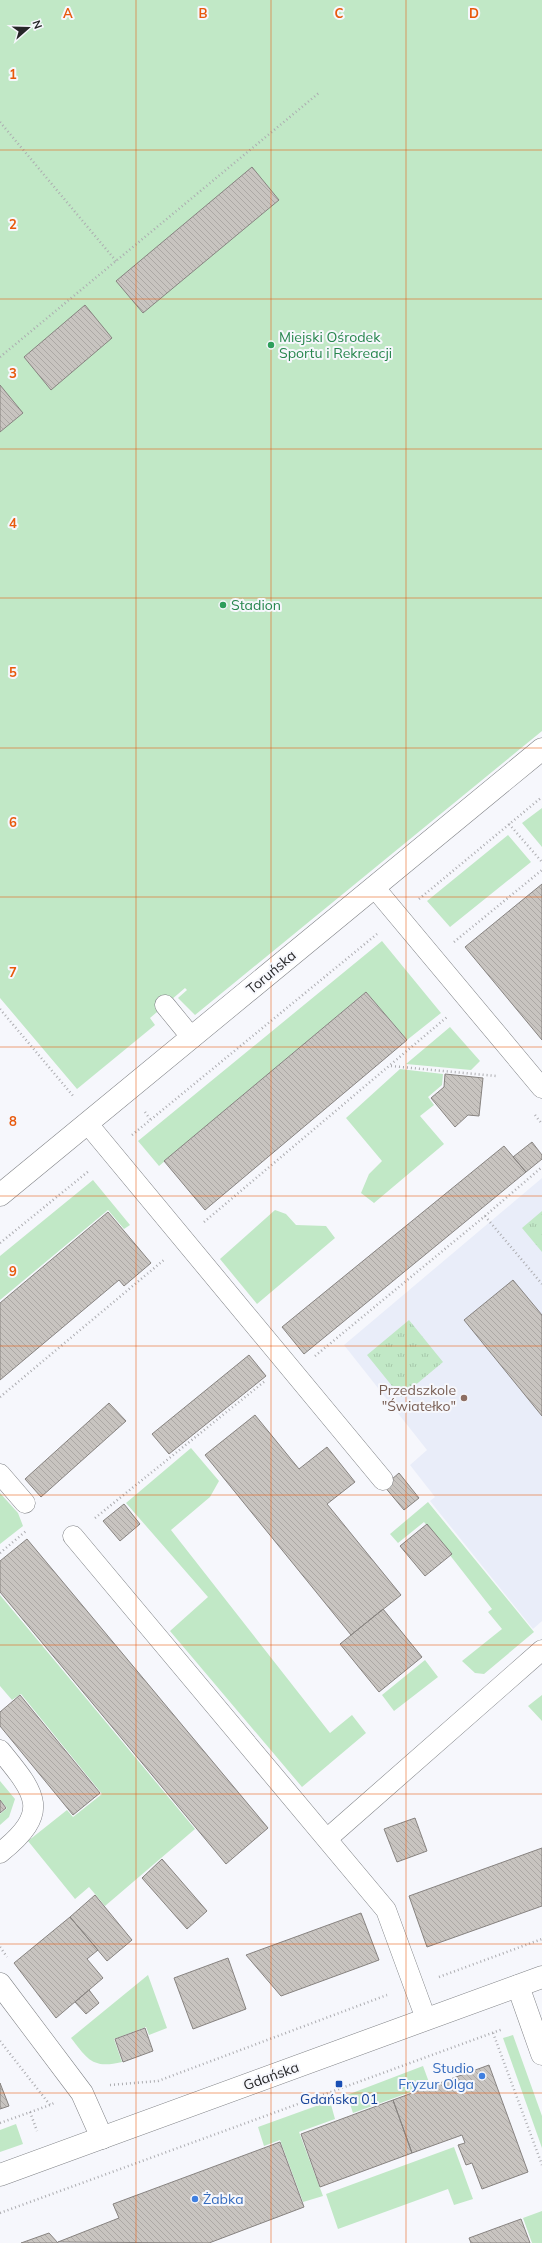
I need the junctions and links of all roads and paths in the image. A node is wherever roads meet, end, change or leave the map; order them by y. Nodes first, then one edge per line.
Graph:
1 (320, 92) dead end
2 (0, 122) edge
3 (116, 262) junction
4 (0, 357) edge
5 (542, 749) edge
6 (542, 797) edge
7 (509, 824) junction
8 (542, 862) edge
9 (542, 870) edge
10 (374, 887) junction
11 (398, 916) junction
12 (460, 938) dead end
13 (165, 1005) dead end
14 (0, 1009) edge
15 (450, 1014) dead end
16 (192, 1038) junction
17 (391, 1066) junction
18 (503, 1077) dead end
19 (542, 1088) edge
20 (79, 1102) dead end
21 (87, 1123) junction
22 (112, 1152) junction
23 (90, 1170) junction
24 (95, 1176) dead end
25 (0, 1195) edge
26 (485, 1216) dead end
27 (200, 1225) dead end
28 (0, 1243) edge
29 (160, 1254) dead end
30 (542, 1284) edge
31 (0, 1397) edge
32 (0, 1474) edge
33 (382, 1480) dead end
34 (25, 1503) dead end
35 (28, 1529) dead end
36 (73, 1536) dead end
37 (0, 1553) edge
38 (542, 1650) edge
39 (0, 1750) edge
40 (328, 1838) junction
41 (0, 1853) edge
42 (542, 1938) edge
43 (542, 1977) edge
44 (0, 1984) edge
45 (414, 1985) junction
46 (518, 1986) junction
47 (426, 2019) junction
48 (530, 2020) junction
49 (493, 2033) junction
50 (0, 2041) edge
51 (542, 2054) edge
52 (82, 2093) junction
53 (50, 2105) junction
54 (0, 2123) edge
55 (102, 2138) junction
56 (542, 2165) edge
57 (0, 2175) edge
58 (0, 2213) edge

1 - 3 path
2 - 3 path
3 - 4 path
5 - 10 street, Toruńska
6 - 7 path
7 - 8 path
7 - 11 path
9 - 12 path
10 - 11 lane
10 - 16 street, Toruńska
11 - 19 lane
11 - 22 path
13 - 16 lane
14 - 20 path
15 - 17 path
16 - 21 street, Toruńska
17 - 18 path
17 - 27 path
21 - 22 lane
21 - 25 street, Toruńska
22 - 23 path
22 - 33 lane
23 - 24 path
23 - 28 path
26 - 30 path
29 - 31 path
32 - 34 lane
35 - 37 path
36 - 40 lane
38 - 40 lane
39 - 41 lane
40 - 45 lane
42 - 45 path
43 - 46 street, Gdańska
44 - 52 street
45 - 47 lane
45 - 52 path
46 - 47 street, Gdańska
46 - 48 street
47 - 55 street, Gdańska
48 - 49 path
48 - 51 street
49 - 56 path
49 - 58 path
50 - 53 path
52 - 53 path
52 - 55 street
53 - 54 path
55 - 57 street, Gdańska

